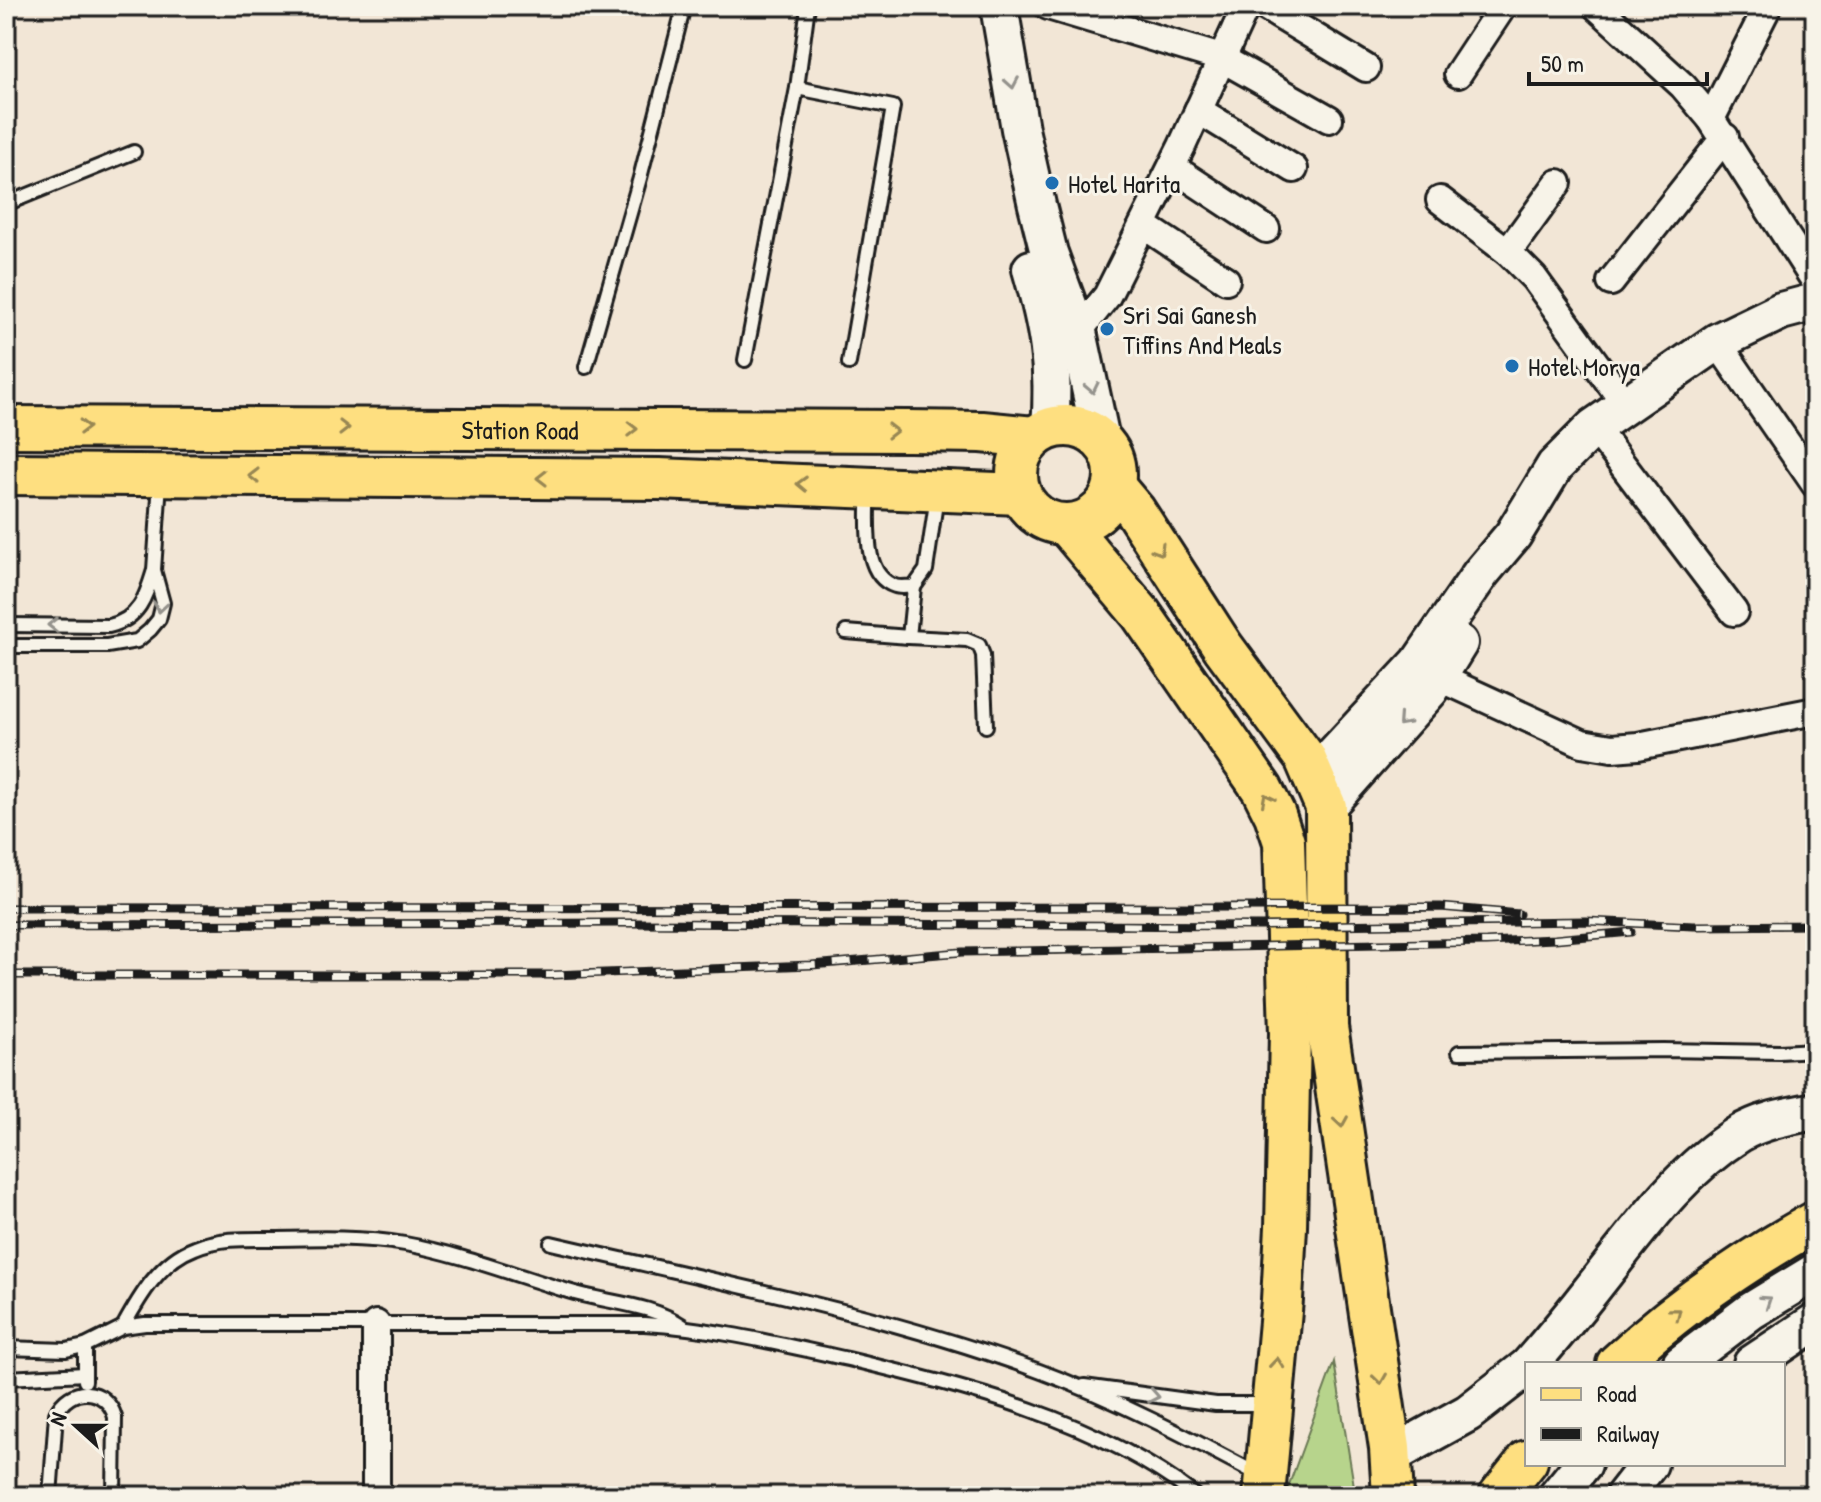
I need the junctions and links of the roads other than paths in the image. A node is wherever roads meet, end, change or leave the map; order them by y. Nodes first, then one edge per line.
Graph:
1 (684, 6) edge
2 (808, 6) edge
3 (975, 6) edge
4 (999, 6) edge
5 (1048, 6) edge
6 (1246, 6) edge
7 (1264, 6) edge
8 (1503, 6) edge
9 (1768, 6) edge
10 (1610, 10) edge
11 (1221, 58) junction
12 (1366, 68) dead end
13 (1458, 74) dead end
14 (797, 88) junction
15 (1198, 110) junction
16 (1329, 119) dead end
17 (1718, 128) junction
18 (134, 152) dead end
19 (1172, 167) junction
20 (1294, 169) dead end
21 (1558, 183) dead end
22 (1440, 200) dead end
23 (6, 204) edge
24 (1143, 225) junction
25 (1266, 229) dead end
26 (1508, 252) junction
27 (1226, 280) dead end
28 (1815, 281) edge
29 (1611, 282) dead end
30 (1815, 302) edge
31 (1078, 332) junction
32 (1717, 342) junction
33 (745, 360) dead end
34 (849, 363) dead end
35 (586, 367) dead end
36 (1625, 404) junction
37 (6, 427) edge
38 (1594, 427) junction
39 (1042, 433) junction
40 (1101, 439) junction
41 (6, 474) edge
42 (161, 475) junction
43 (1815, 484) edge
44 (867, 486) junction
45 (1114, 486) junction
46 (938, 490) junction
47 (1020, 494) junction
48 (1066, 525) junction
49 (1513, 535) junction
50 (154, 570) junction
51 (914, 587) junction
52 (1734, 612) dead end
53 (6, 625) edge
54 (846, 632) dead end
55 (909, 637) junction
56 (6, 646) edge
57 (1438, 677) junction
58 (1815, 711) edge
59 (986, 726) dead end
60 (1322, 808) junction
61 (1815, 1050) edge
62 (1459, 1052) dead end
63 (1815, 1111) edge
64 (1815, 1222) edge
65 (551, 1243) dead end
66 (1815, 1272) edge
67 (1815, 1322) edge
68 (376, 1324) junction
69 (683, 1326) junction
70 (123, 1327) junction
71 (85, 1346) junction
72 (6, 1348) edge
73 (1531, 1362) edge
74 (1619, 1362) edge
75 (1684, 1362) edge
76 (1755, 1362) edge
77 (1525, 1367) edge
78 (85, 1374) junction
79 (6, 1378) edge
80 (1077, 1386) junction
81 (85, 1392) junction
82 (1273, 1404) junction
83 (1390, 1456) junction
84 (1525, 1464) edge
85 (1581, 1466) edge
86 (1647, 1466) edge
87 (1265, 1488) edge
88 (50, 1496) edge
89 (114, 1496) edge
90 (376, 1496) edge
91 (1196, 1496) edge
92 (1393, 1496) edge
93 (1499, 1496) edge
94 (1557, 1496) edge
95 (1624, 1496) edge

1 - 35 lane
2 - 14 lane
3 - 39 main road
4 -> 31 main road
5 - 11 street
6 - 11 street
7 - 12 street
8 - 13 street
9 - 17 street
10 - 17 street
11 - 15 street
11 - 16 street
14 - 33 lane
14 - 34 lane
15 - 19 street
15 - 20 street
17 - 28 street
17 - 29 street
18 - 23 lane
19 - 24 street
19 - 25 street
21 - 26 street
22 - 26 street
24 - 27 street
24 - 31 street
26 - 36 street
30 - 32 main road
31 -> 40 main road
32 - 36 main road
32 - 43 street
36 - 38 main road
37 -> 39 main road, Station Road
38 - 49 main road
38 - 52 street
39 - 40 main road
39 - 47 main road
40 - 45 main road
41 - 42 main road, Station Road
44 -> 42 main road, Station Road
42 - 50 lane
44 - 46 main road, Station Road
44 - 51 lane
45 - 48 main road
45 -> 60 main road
46 - 47 main road, Station Road
46 - 51 lane
47 - 48 main road
82 -> 48 main road
49 - 57 main road
49 - 60 main road
50 -> 53 lane
50 -> 56 lane
51 - 55 lane
54 - 55 lane
55 - 59 lane
57 - 58 street
57 -> 60 main road
60 -> 83 main road
61 - 62 lane
63 - 73 main road
74 -> 64 main road
65 - 80 lane
75 -> 66 main road
67 - 76 main road
68 - 69 lane
68 - 70 lane
68 - 90 street
69 - 70 lane
69 - 91 lane
70 - 71 lane
71 - 72 lane
71 - 78 lane
77 - 83 main road
78 - 79 lane
78 - 81 lane
80 -> 82 lane
80 - 87 lane
81 - 88 lane
81 - 89 lane
82 - 87 main road
83 - 92 main road
84 - 93 main road
85 - 94 main road
86 - 95 main road

